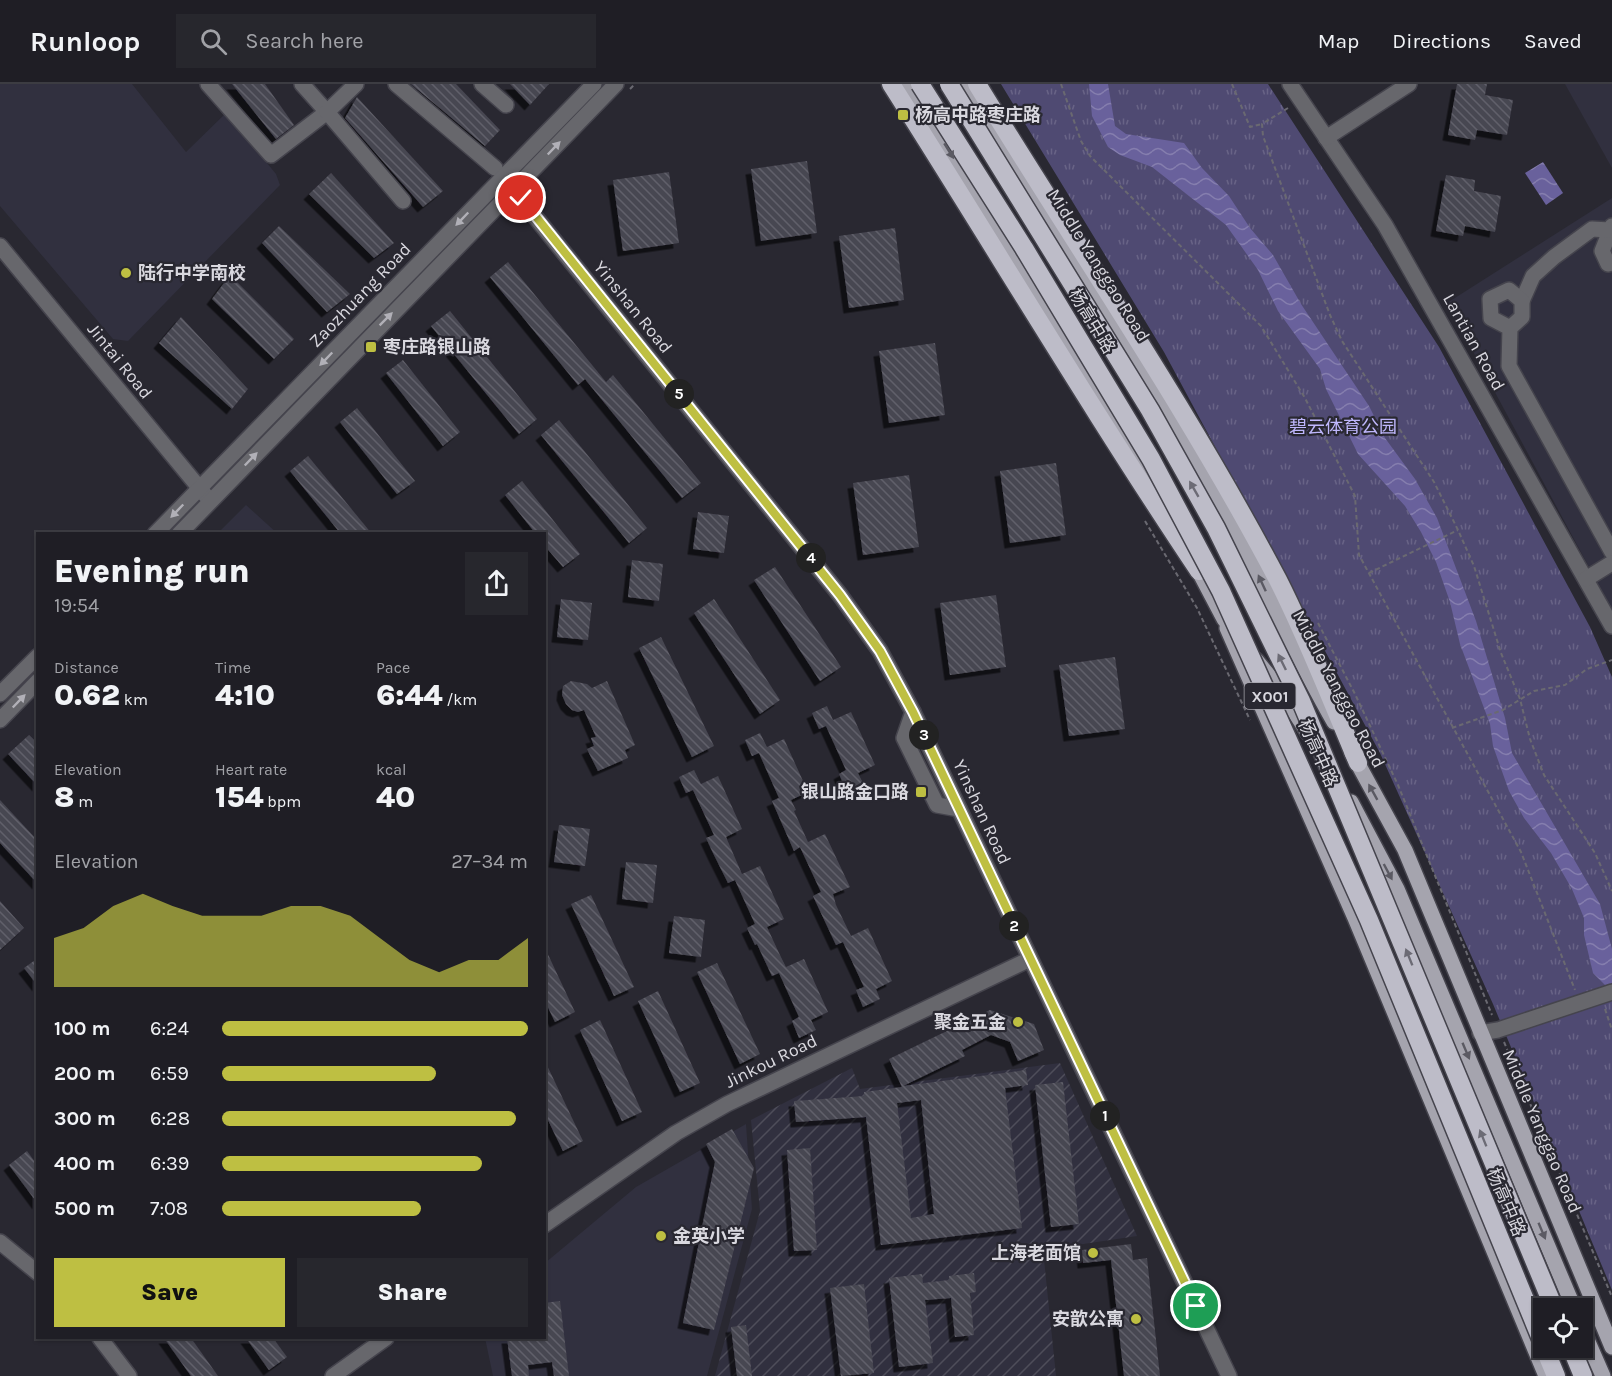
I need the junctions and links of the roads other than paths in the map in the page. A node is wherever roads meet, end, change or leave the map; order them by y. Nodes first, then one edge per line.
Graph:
1 (208, 84) edge
2 (302, 84) edge
3 (356, 84) edge
4 (396, 84) edge
5 (483, 84) edge
6 (594, 84) edge
7 (616, 84) edge
8 (891, 84) edge
9 (906, 84) edge
10 (921, 84) edge
11 (949, 84) edge
12 (963, 84) edge
13 (977, 84) edge
14 (1290, 84) edge
15 (1409, 84) edge
16 (506, 105) dead end
17 (327, 112) junction
18 (1326, 138) junction
19 (499, 172) junction
20 (513, 189) junction
21 (403, 201) dead end
22 (1611, 228) edge
23 (0, 246) edge
24 (1612, 264) edge
25 (1522, 301) junction
26 (1510, 328) junction
27 (200, 488) junction
28 (211, 501) junction
29 (157, 532) edge
30 (181, 532) edge
31 (1612, 552) edge
32 (1612, 563) edge
33 (1199, 571) junction
34 (1586, 579) junction
35 (1224, 619) junction
36 (1612, 626) edge
37 (36, 658) edge
38 (36, 683) edge
39 (0, 694) edge
40 (0, 720) edge
41 (1358, 763) junction
42 (1030, 959) junction
43 (1606, 993) edge
44 (1480, 1033) junction
45 (546, 1224) edge
46 (0, 1242) edge
47 (36, 1271) edge
48 (1550, 1298) edge
49 (1570, 1298) edge
50 (1533, 1320) edge
51 (101, 1339) edge
52 (385, 1339) edge
53 (1612, 1347) edge
54 (1593, 1353) edge
55 (1549, 1358) edge
56 (1575, 1358) edge
57 (1592, 1358) edge
58 (129, 1376) edge
59 (333, 1376) edge
60 (1228, 1376) edge
61 (1546, 1376) edge
62 (1556, 1376) edge
63 (1583, 1376) edge
64 (1590, 1376) edge
65 (1603, 1376) edge

1 - 17 street
2 - 17 street
3 - 17 street
4 - 19 street, Yinshan Road
5 - 16 street
6 - 19 street, Zaozhuang Road
20 -> 7 street, Zaozhuang Road
8 - 33 highway
9 -> 33 main road, X001
10 - 50 highway, 杨高中路 / X001, bridge
48 -> 11 highway, 杨高中路 / X001, bridge
41 -> 12 main road, Middle Yanggao Road / X001
13 - 41 highway
14 - 18 street, Lantian Road
15 - 18 street
17 - 21 street
18 - 34 street, Lantian Road
19 - 20 street, Yinshan Road
19 -> 27 street, Zaozhuang Road
28 -> 20 street, Zaozhuang Road
20 - 42 street, Yinshan Road
22 - 24 street
22 - 25 street
23 - 27 street, Jintai Road
25 - 26 street
25 - 26 street
26 - 31 street
27 - 28 street, Jintai Road
27 -> 29 street, Zaozhuang Road
28 - 30 street, Zaozhuang Road
32 - 34 street
33 - 35 main road, X001
34 - 36 street, Lantian Road
35 -> 49 main road, X001
35 - 61 main road, X001
37 - 39 street
40 -> 38 street
44 -> 41 main road, Middle Yanggao Road / X001
42 - 45 street, Jinkou Road
42 - 60 street, Yinshan Road
43 - 44 street
44 - 53 main road, Middle Yanggao Road / X001
46 - 47 street
51 - 58 street
52 - 59 street
54 - 65 main road
55 - 62 highway, 杨高中路 / X001
56 - 63 highway
57 - 64 main road

